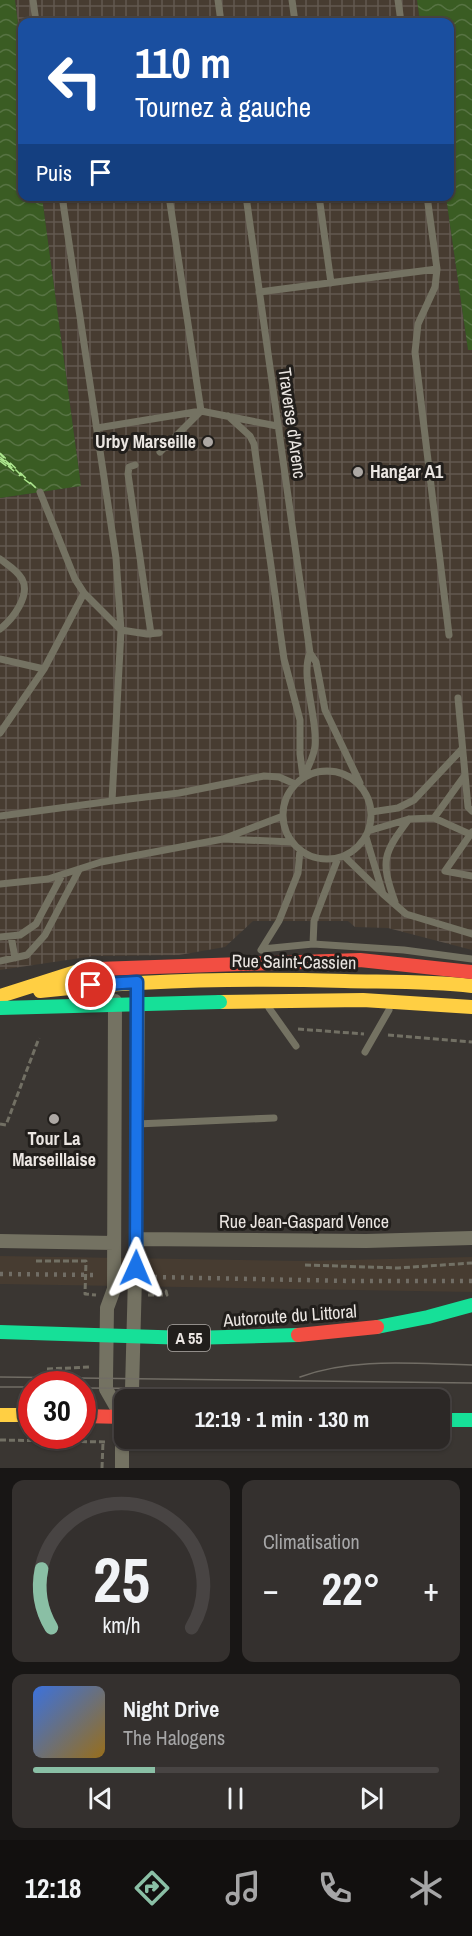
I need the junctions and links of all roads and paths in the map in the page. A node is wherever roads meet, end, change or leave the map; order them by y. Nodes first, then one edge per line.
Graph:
1 (33, 0) edge
2 (218, 0) edge
3 (292, 0) edge
4 (398, 0) edge
5 (35, 18) edge
6 (220, 18) edge
7 (294, 18) edge
8 (400, 18) edge
9 (63, 201) edge
10 (170, 201) edge
11 (247, 201) edge
12 (320, 201) edge
13 (427, 201) edge
14 (437, 269) junction
15 (331, 283) junction
16 (259, 292) junction
17 (201, 411) junction
18 (228, 416) junction
19 (277, 426) junction
20 (97, 428) junction
21 (160, 452) dead end
22 (135, 465) dead end
23 (40, 492) dead end
24 (0, 559) edge
25 (84, 593) junction
26 (0, 628) edge
27 (120, 630) junction
28 (449, 634) dead end
29 (310, 653) junction
30 (0, 659) edge
31 (44, 669) junction
32 (308, 679) junction
33 (458, 698) dead end
34 (323, 700) junction
35 (0, 733) edge
36 (462, 749) junction
37 (465, 775) junction
38 (303, 777) junction
39 (296, 784) junction
40 (362, 788) junction
41 (112, 801) junction
42 (472, 811) edge
43 (371, 812) junction
44 (0, 816) edge
45 (283, 816) junction
46 (434, 818) junction
47 (409, 819) junction
48 (367, 834) junction
49 (471, 834) edge
50 (223, 839) junction
51 (292, 842) junction
52 (300, 850) junction
53 (341, 857) junction
54 (79, 870) junction
55 (62, 875) junction
56 (472, 876) edge
57 (0, 884) edge
58 (383, 894) junction
59 (396, 905) junction
60 (472, 934) edge
61 (11, 936) junction
62 (0, 937) edge
63 (313, 944) junction
64 (262, 949) junction
65 (15, 958) junction
66 (472, 959) edge
67 (0, 961) edge
68 (472, 972) edge
69 (226, 979) junction
70 (137, 982) junction
71 (115, 984) junction
72 (472, 986) edge
73 (0, 996) edge
74 (472, 1007) edge
75 (0, 1008) edge
76 (269, 1008) junction
77 (138, 1011) junction
78 (389, 1011) junction
79 (115, 1012) junction
80 (472, 1018) edge
81 (0, 1021) edge
82 (39, 1038) dead end
83 (296, 1046) dead end
84 (365, 1052) dead end
85 (274, 1118) dead end
86 (0, 1124) edge
87 (137, 1124) junction
88 (472, 1238) edge
89 (136, 1239) junction
90 (0, 1241) edge
91 (114, 1243) junction
92 (36, 1261) dead end
93 (472, 1263) edge
94 (305, 1265) dead end
95 (86, 1294) dead end
96 (472, 1305) edge
97 (0, 1332) edge
98 (107, 1367) junction
99 (47, 1369) dead end
100 (132, 1389) edge
101 (114, 1401) edge
102 (0, 1415) edge
103 (18, 1415) edge
104 (114, 1415) edge
105 (96, 1416) edge
106 (450, 1420) edge
107 (472, 1420) edge
108 (0, 1440) edge
109 (123, 1449) edge
110 (102, 1468) edge
111 (122, 1468) edge

1 - 5 lane
2 - 6 lane
3 - 7 lane
4 - 8 lane
9 - 20 lane
10 - 17 lane
11 - 16 lane, Traverse d'Arenc
12 - 15 lane
13 - 14 lane
14 - 15 lane
14 - 28 lane
15 - 16 lane
16 - 19 lane, Traverse d'Arenc
17 - 18 lane
17 - 20 lane
17 - 21 lane
18 - 19 lane
18 - 38 lane
19 - 29 lane, Traverse d'Arenc
20 - 27 lane
22 - 27 lane
23 - 25 lane
24 - 26 lane
25 - 27 lane
25 - 31 lane
27 - 41 lane
29 - 32 lane, Traverse d'Arenc
29 - 34 lane, Traverse d'Arenc
30 - 31 lane
31 - 35 lane
32 - 34 lane
32 - 38 lane, Traverse d'Arenc
33 - 36 lane
34 - 40 lane, Traverse d'Arenc
36 - 37 lane
36 - 43 lane
37 - 42 lane
37 - 46 lane
38 - 39 lane
38 - 40 lane
39 - 41 lane
39 - 45 lane
40 - 43 lane
41 - 44 lane
43 - 48 lane
45 - 50 lane
45 - 51 lane
46 - 47 lane
46 - 49 lane
47 - 48 lane
47 - 59 lane
48 - 53 lane
48 - 58 lane
49 - 56 lane
50 - 51 lane
50 - 54 lane
51 - 52 lane
52 - 53 lane
52 - 64 lane
53 - 58 lane
53 - 63 lane
54 - 55 lane
54 - 65 lane
55 - 57 lane
55 - 61 lane
58 - 59 lane
59 - 60 lane
61 - 62 lane
61 - 65 lane
63 - 64 lane
63 - 66 lane
64 - 69 lane
65 - 67 lane
68 - 73 main road, bridge
69 - 70 main road, Rue Saint-Cassien
69 - 72 main road, Rue Saint-Cassien
70 - 71 main road, Rue Saint-Cassien
70 - 77 street
71 - 73 main road, Rue Saint-Cassien
71 - 79 street
74 - 75 main road, bridge
76 - 77 main road
76 - 78 main road
76 - 83 lane
77 - 79 main road
77 - 87 street
78 - 80 main road
78 - 84 lane
79 - 81 main road
79 - 91 street
82 - 86 path
85 - 87 lane
87 - 89 street
88 - 89 street, Rue Jean-Gaspard Vence
89 - 100 street
90 - 91 street
91 - 98 street
92 - 95 path
93 - 94 path
96 - 97 main road, Autoroute du Littoral / A 55, bridge
98 - 99 path
98 - 101 street
102 - 103 main road
104 - 105 main road
106 - 107 main road
108 - 110 path
109 - 111 street

